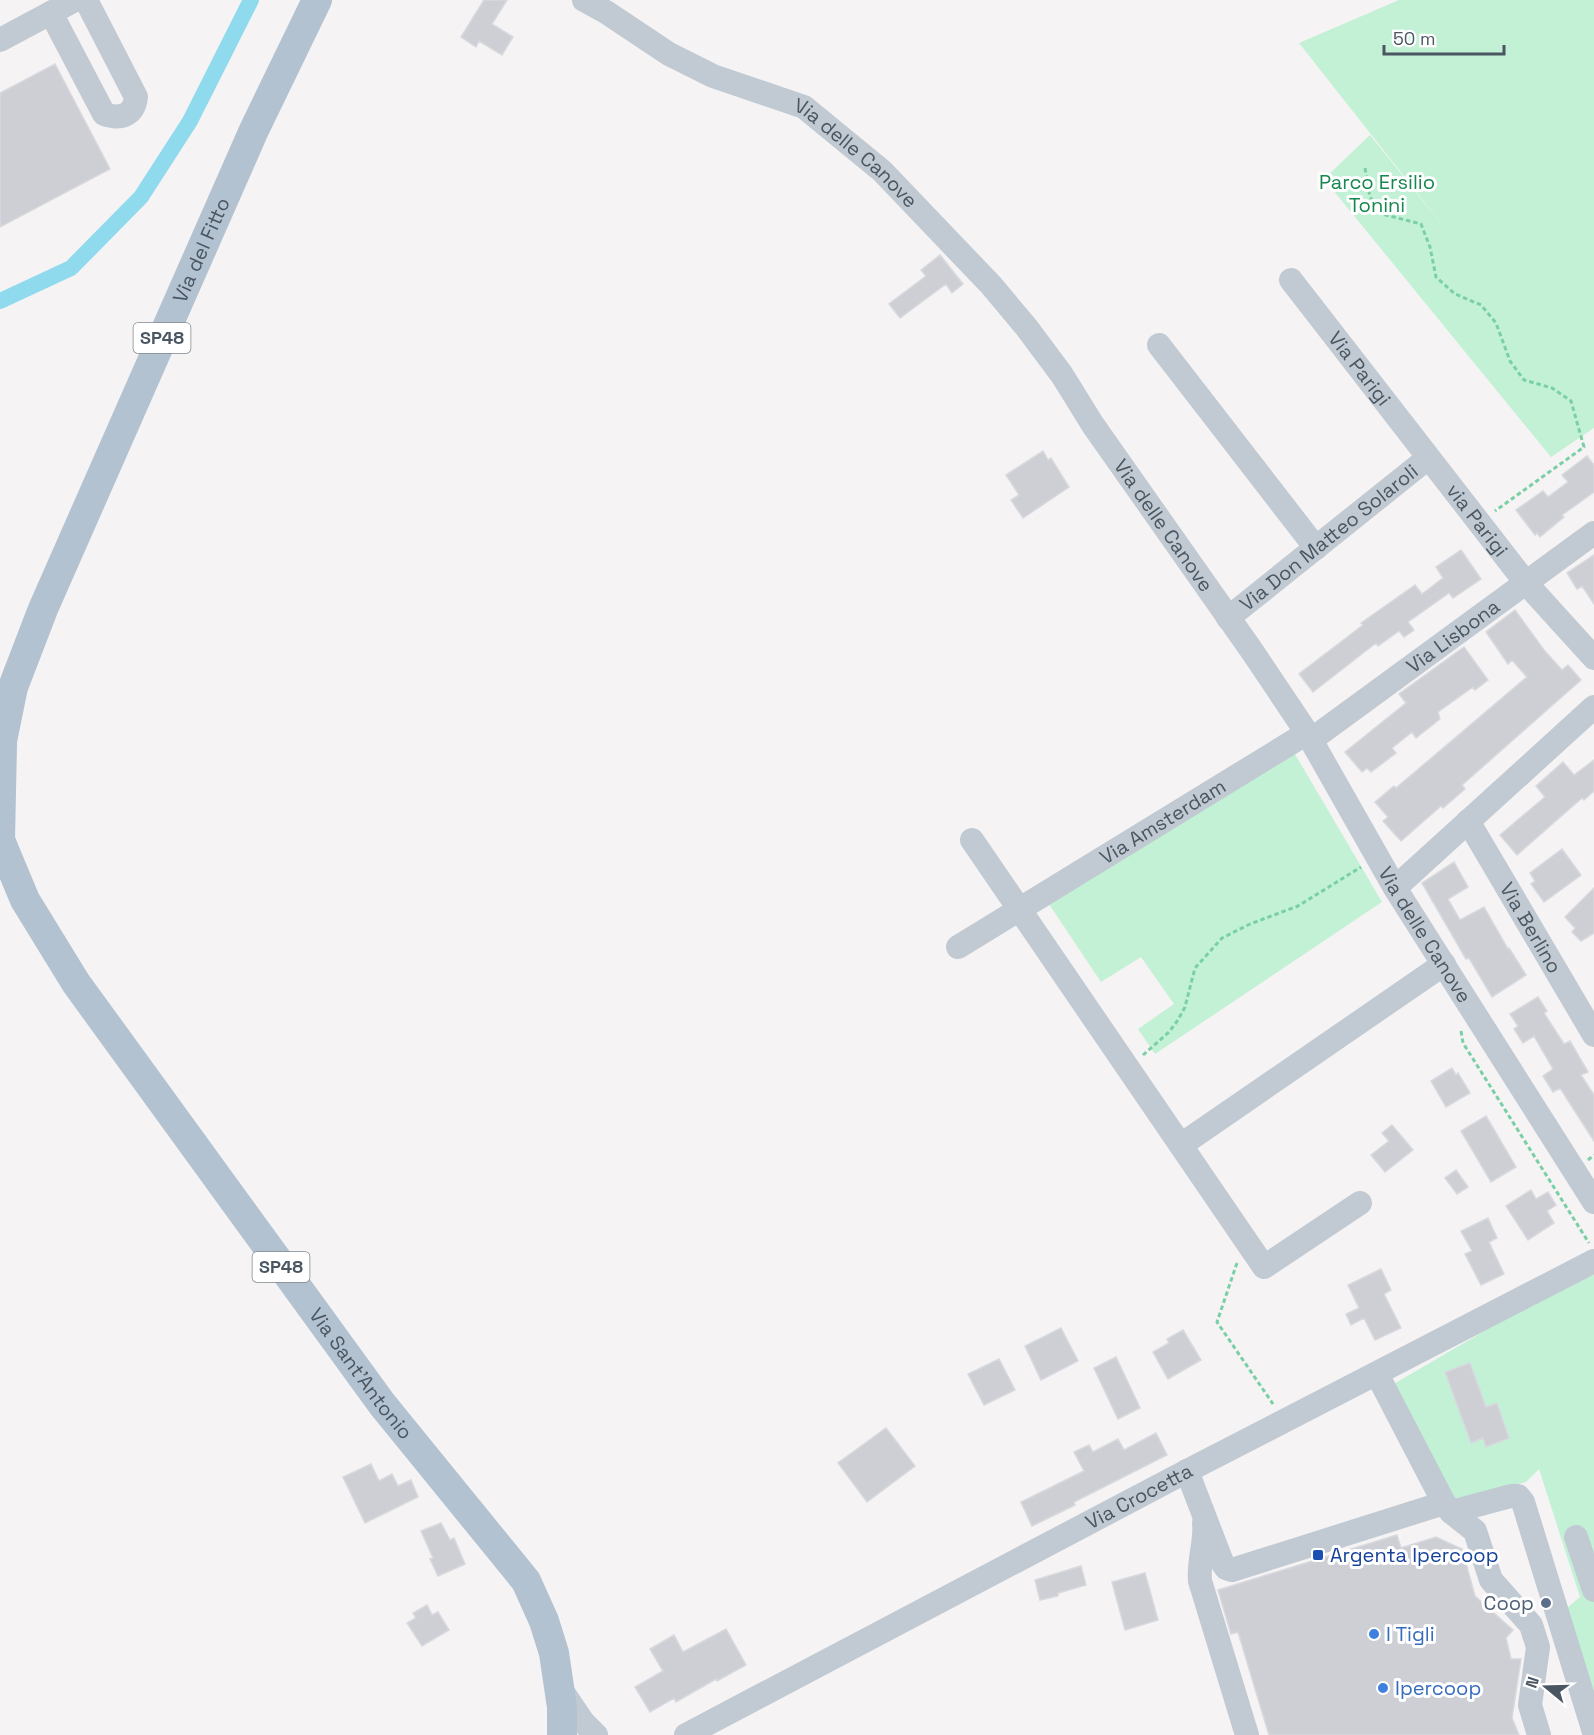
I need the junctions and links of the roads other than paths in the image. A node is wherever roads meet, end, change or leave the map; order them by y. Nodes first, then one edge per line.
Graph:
1 (75, 0) edge
2 (86, 0) edge
3 (584, 0) edge
4 (314, 6) edge
5 (51, 13) junction
6 (0, 40) edge
7 (1291, 280) dead end
8 (1160, 345) dead end
9 (1428, 458) junction
10 (1594, 533) edge
11 (1316, 548) junction
12 (1526, 583) junction
13 (1228, 618) junction
14 (1594, 658) edge
15 (20, 667) junction
16 (0, 700) edge
17 (1594, 707) edge
18 (1, 736) edge
19 (1309, 736) junction
20 (1468, 821) junction
21 (972, 840) dead end
22 (0, 841) edge
23 (0, 888) edge
24 (1395, 888) junction
25 (1019, 910) junction
26 (50, 943) junction
27 (958, 947) dead end
28 (1444, 964) junction
29 (1594, 1035) edge
30 (1181, 1145) junction
31 (1594, 1202) edge
32 (1360, 1203) dead end
33 (1594, 1261) edge
34 (1377, 1374) junction
35 (1187, 1471) junction
36 (1448, 1508) junction
37 (1203, 1512) junction
38 (1580, 1552) edge
39 (1594, 1590) edge
40 (560, 1688) junction
41 (1594, 1731) edge
42 (562, 1735) edge
43 (596, 1735) edge
44 (686, 1735) edge
45 (1247, 1735) edge
46 (1539, 1735) edge

1 - 5 street
2 - 5 street
3 - 13 street, Via delle Canove
4 - 15 main road, Via del Fitto / SP48
5 - 6 street
7 - 9 street, Via Parigi
8 - 11 street
9 - 11 street, Via Don Matteo Solaroli
9 - 12 street, via Parigi
10 - 12 street, Via Lisbona
11 - 13 street, Via Don Matteo Solaroli
12 - 14 street
12 - 19 street, Via Lisbona
13 - 19 street, Via delle Canove
15 - 16 main road, Via del Fitto
15 - 18 main road, Via del Fitto
17 - 20 street
18 - 22 main road, Via Sant'Antonio
19 - 24 street, Via delle Canove
19 - 25 street, Via Amsterdam
20 - 24 street
20 - 29 street, Via Berlino
21 - 25 street
22 - 26 main road, Via Sant'Antonio / SP48
23 - 26 main road, Via Sant'Antonio
24 - 28 street, Via delle Canove
25 - 27 street, Via Amsterdam
25 - 30 street
26 - 40 main road, Via Sant'Antonio / SP48
28 - 30 street
28 - 31 street, Via delle Canove
30 - 32 street
33 - 34 street, Via Crocetta
34 - 35 street, Via Crocetta
34 - 36 street
35 - 37 street
35 - 44 street, Via Crocetta
36 - 37 street
36 - 41 street
36 - 46 street
37 - 45 street
38 - 39 street
40 - 42 main road, Via Sant'Antonio
40 - 43 street

